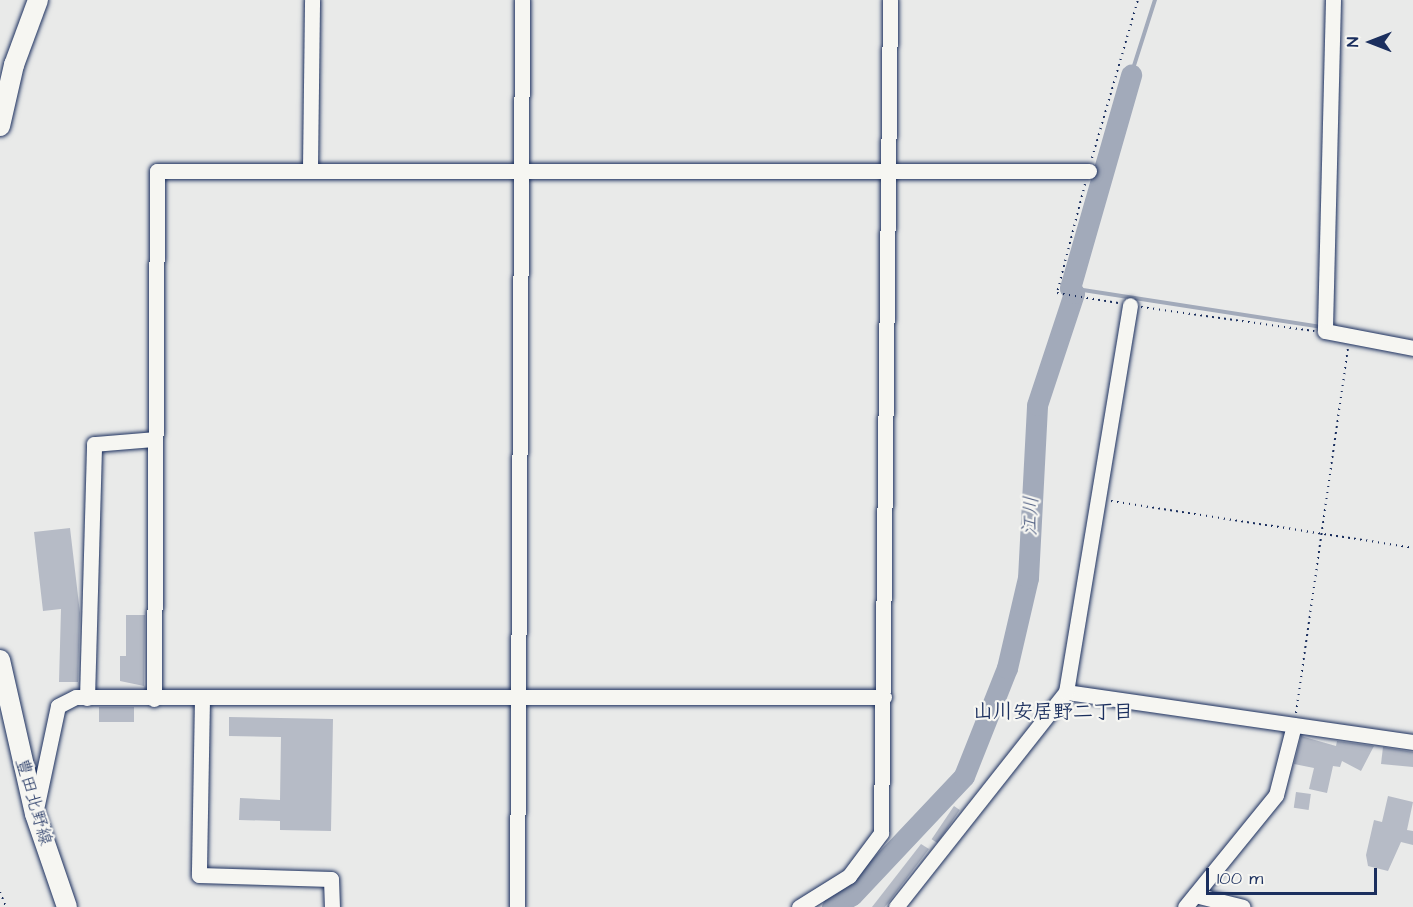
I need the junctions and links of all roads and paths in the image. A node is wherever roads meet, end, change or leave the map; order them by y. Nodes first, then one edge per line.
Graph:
1 (38, 0) edge
2 (312, 0) edge
3 (522, 0) edge
4 (890, 0) edge
5 (1138, 0) edge
6 (1334, 0) edge
7 (0, 126) edge
8 (310, 168) junction
9 (889, 168) junction
10 (520, 169) junction
11 (1089, 171) junction
12 (1130, 305) junction
13 (1325, 331) junction
14 (1349, 336) junction
15 (1413, 348) edge
16 (155, 439) junction
17 (1098, 499) junction
18 (1320, 535) junction
19 (1413, 549) edge
20 (0, 660) edge
21 (1066, 692) junction
22 (518, 695) junction
23 (884, 697) junction
24 (87, 698) junction
25 (202, 698) junction
26 (154, 699) junction
27 (1294, 725) junction
28 (1413, 742) edge
29 (35, 814) junction
30 (0, 892) edge
31 (1195, 895) junction
32 (6, 907) edge
33 (67, 907) edge
34 (332, 907) edge
35 (518, 907) edge
36 (799, 907) edge
37 (897, 907) edge
38 (1185, 907) edge
39 (1243, 907) edge

1 - 7 main road
2 - 8 street
3 - 10 street
4 - 9 street
5 - 11 path
6 - 13 street
8 - 10 street
8 - 16 street
9 - 10 street
9 - 11 street
9 - 23 street
10 - 22 street
11 - 12 path
12 - 13 path
12 - 17 street
13 - 14 street
14 - 15 street
14 - 18 path
16 - 24 street
16 - 26 street
17 - 18 path
17 - 21 street
18 - 19 path
18 - 27 path
20 - 29 main road, 豊田北野線
21 - 27 street
21 - 37 street
22 - 23 street
22 - 25 street
22 - 35 street
23 - 36 street
24 - 26 street
24 - 29 street
25 - 26 street
25 - 34 street
27 - 28 street
27 - 31 street
29 - 33 main road, 豊田北野線
30 - 32 path
31 - 38 street
31 - 39 street

